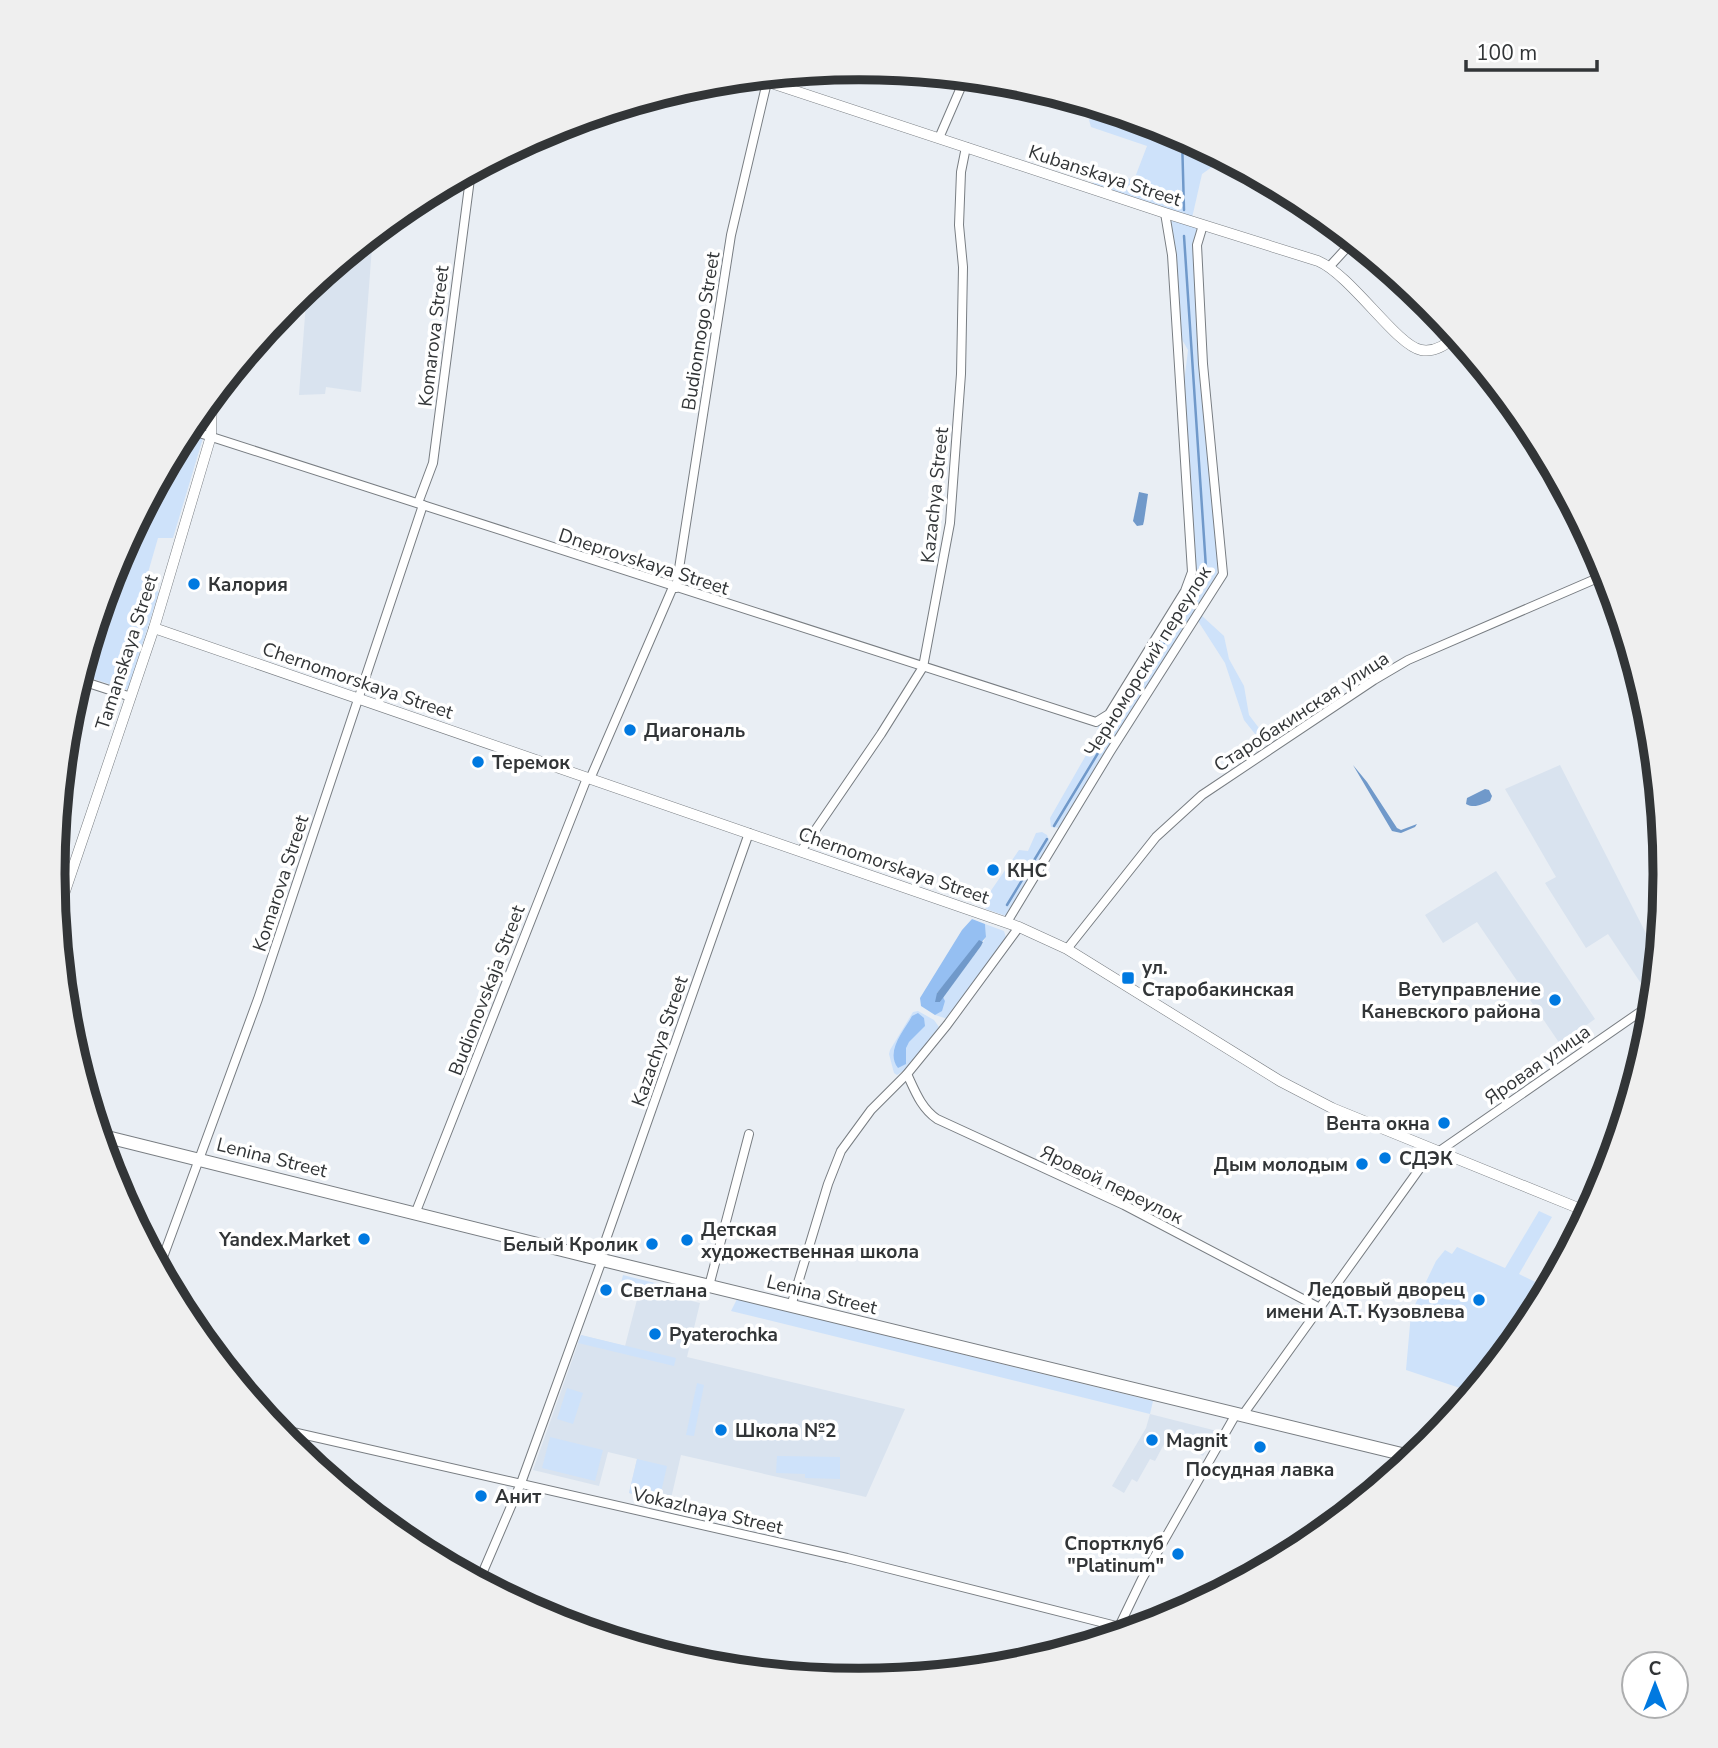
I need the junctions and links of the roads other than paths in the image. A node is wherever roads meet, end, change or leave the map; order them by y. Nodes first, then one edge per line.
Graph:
1 (775, 85) edge
2 (766, 86) edge
3 (961, 87) edge
4 (939, 138) junction
5 (966, 147) junction
6 (470, 182) edge
7 (1165, 214) junction
8 (1203, 225) junction
9 (1347, 247) edge
10 (1330, 266) junction
11 (1448, 341) edge
12 (212, 415) edge
13 (199, 433) edge
14 (211, 436) junction
15 (420, 504) junction
16 (1596, 579) edge
17 (674, 587) junction
18 (154, 628) junction
19 (923, 667) junction
20 (88, 683) edge
21 (131, 697) junction
22 (360, 698) junction
23 (588, 778) junction
24 (749, 833) junction
25 (801, 850) junction
26 (65, 890) edge
27 (1007, 922) junction
28 (1020, 927) junction
29 (1067, 949) junction
30 (1641, 1011) edge
31 (907, 1074) junction
32 (749, 1134) dead end
33 (110, 1138) edge
34 (1436, 1151) junction
35 (198, 1158) junction
36 (1579, 1208) edge
37 (415, 1214) junction
38 (163, 1256) edge
39 (601, 1260) junction
40 (709, 1286) junction
41 (791, 1306) junction
42 (1320, 1308) junction
43 (1239, 1415) junction
44 (293, 1432) edge
45 (1401, 1454) edge
46 (521, 1483) junction
47 (483, 1573) edge
48 (1118, 1625) joint

1 - 4 street, Kubanskaya Street
2 - 17 street, Budionnogo Street
3 - 4 street
4 - 5 street, Kubanskaya Street
5 - 7 street, Kubanskaya Street
5 - 19 street, Kazachya Street
6 - 15 street, Komarova Street
7 - 8 street, Kubanskaya Street
7 - 19 street, Dneprovskaya Street
8 - 10 street, Kubanskaya Street
8 - 27 street, Черноморский переулок
9 - 10 street
10 - 11 street, Kubanskaya Street
12 - 14 street, Tamanskaya Street
13 - 14 street, Dneprovskaya Street
14 - 15 street, Dneprovskaya Street
14 - 18 street, Tamanskaya Street
15 - 17 street, Dneprovskaya Street
15 - 22 street, Komarova Street
16 - 29 street, Старобакинская улица
17 - 19 street, Dneprovskaya Street
17 - 23 street, Budionovskaja Street
18 - 21 street, Tamanskaya Street
18 - 22 street, Chernomorskaya Street
19 - 25 street, Kazachya Street
20 - 21 street
21 - 26 street, Tamanskaya Street
22 - 23 street, Chernomorskaya Street
22 - 35 street, Komarova Street
23 - 24 street, Chernomorskaya Street
23 - 37 street, Budionovskaja Street
24 - 25 street, Chernomorskaya Street
24 - 39 street, Kazachya Street
25 - 27 street, Chernomorskaya Street
27 - 28 street, Chernomorskaya Street
28 - 29 street, Chernomorskaya Street
28 - 31 street
29 - 34 street, Chernomorskaya Street
30 - 34 street, Яровая улица
31 - 41 street
31 - 42 street, Яровой переулок
32 - 40 street
33 - 35 main road, Lenina Street
34 - 36 street, Chernomorskaya Street
34 - 42 street, Яровая улица
35 - 37 main road, Lenina Street
35 - 38 street, Komarova Street
37 - 39 main road, Lenina Street
39 - 40 main road, Lenina Street
39 - 46 street, Kazachya Street
40 - 41 main road, Lenina Street
41 - 43 main road, Lenina Street
42 - 43 street, Яровая улица
43 - 45 main road, Lenina Street
43 - 48 street, Яровая улица
44 - 46 street, Vokazlnaya Street
46 - 47 street, Kazachya Street
46 - 48 street, Vokazlnaya Street

